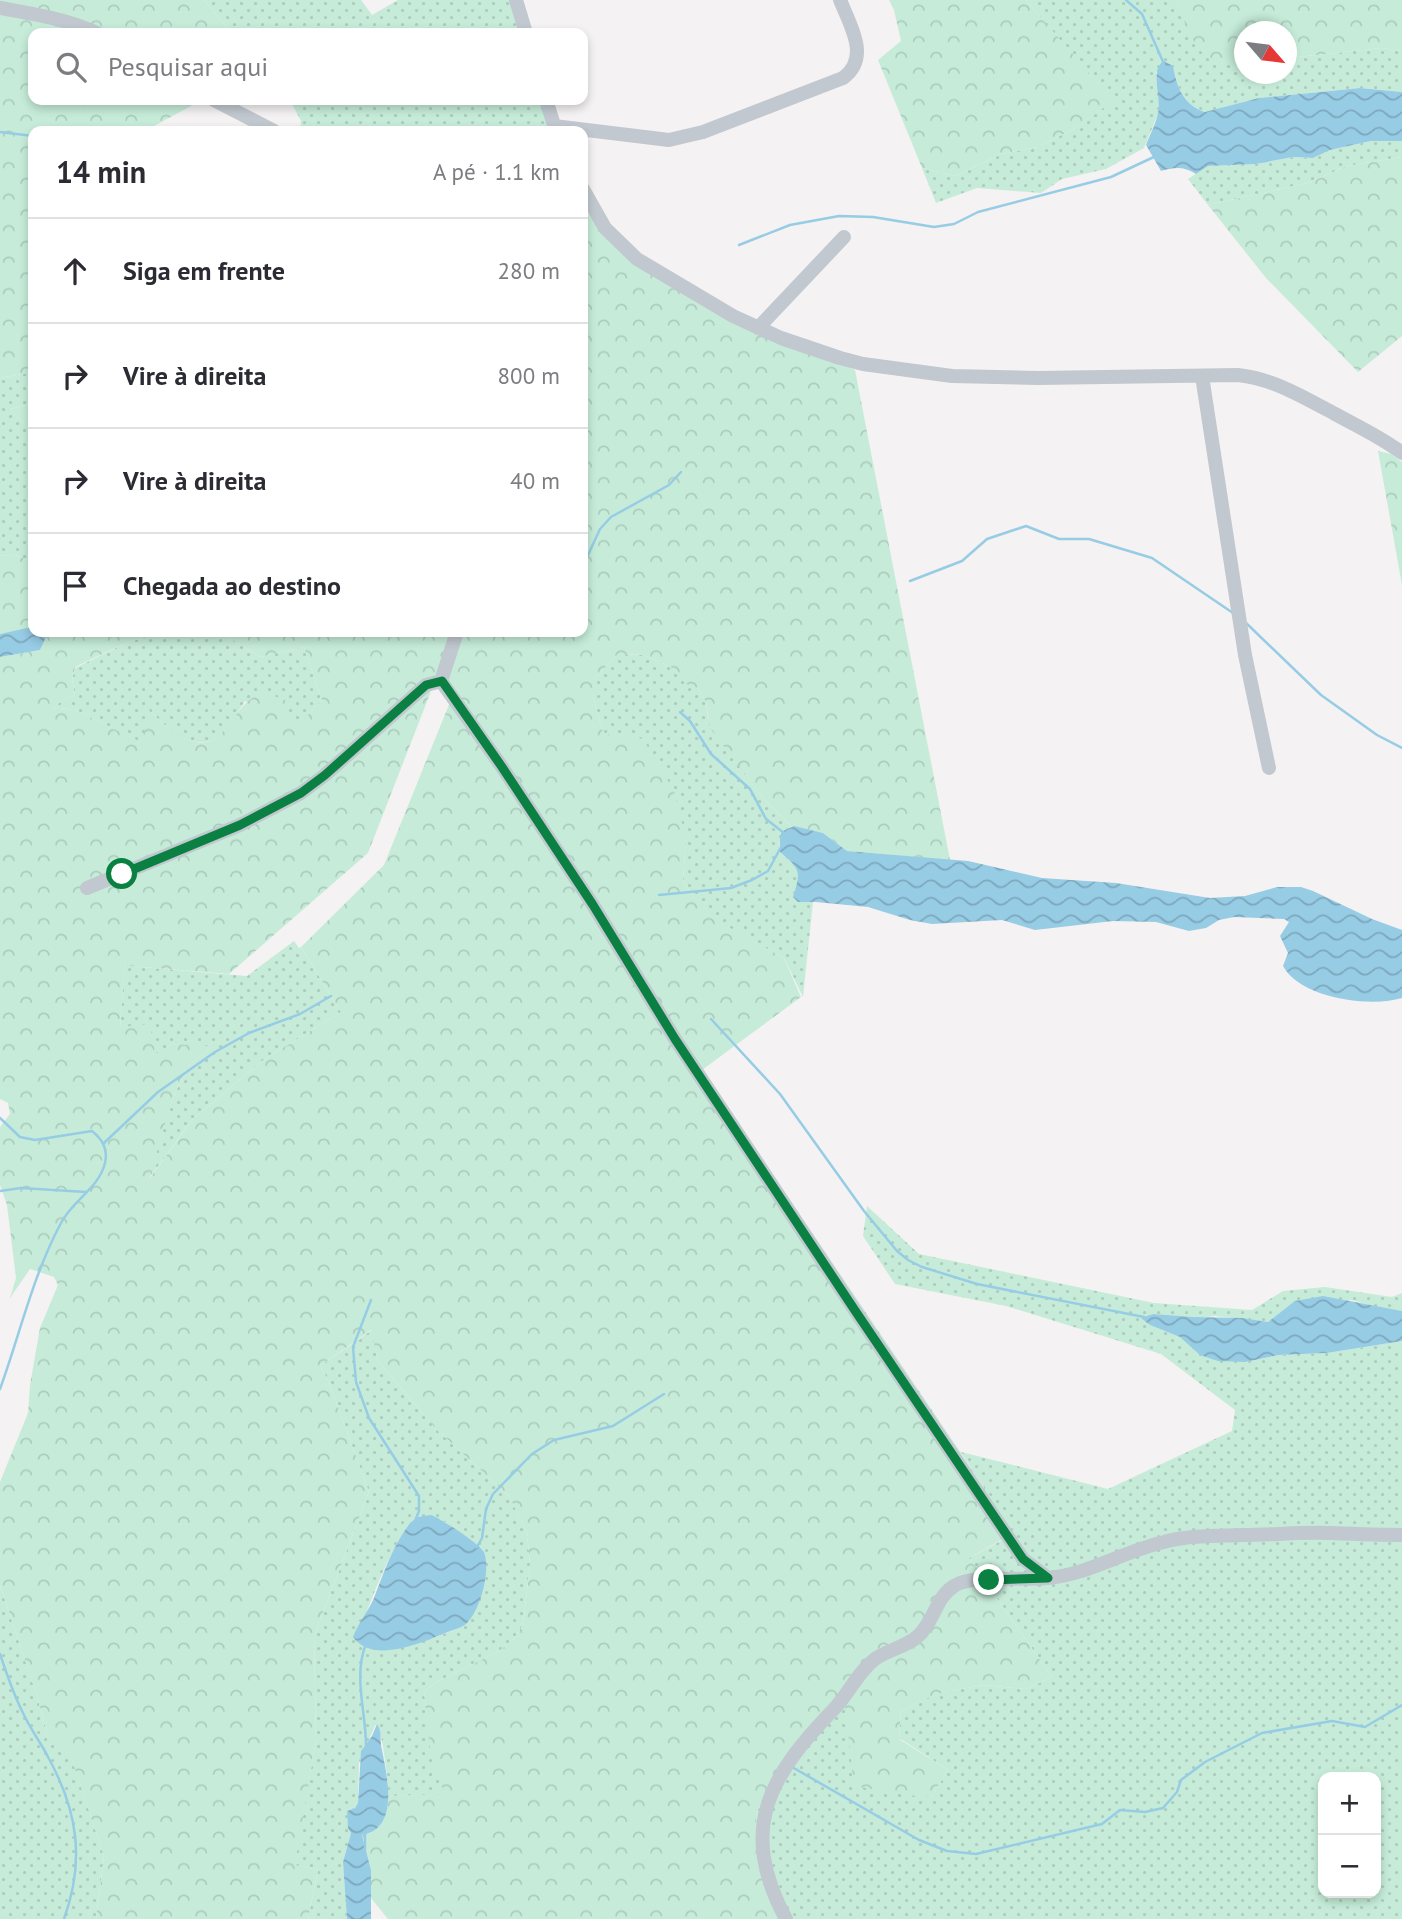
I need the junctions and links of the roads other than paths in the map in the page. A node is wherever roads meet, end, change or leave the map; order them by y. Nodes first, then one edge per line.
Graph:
1 (516, 0) edge
2 (840, 0) edge
3 (0, 8) edge
4 (85, 28) edge
5 (524, 28) edge
6 (224, 105) edge
7 (548, 105) edge
8 (264, 126) edge
9 (554, 126) edge
10 (588, 132) edge
11 (588, 198) edge
12 (844, 237) dead end
13 (758, 328) junction
14 (1202, 376) junction
15 (1402, 453) edge
16 (455, 637) edge
17 (442, 681) junction
18 (1269, 768) dead end
19 (87, 888) dead end
20 (1402, 1535) edge
21 (1048, 1578) junction
22 (786, 1919) edge

1 - 5 street
2 - 10 street
3 - 4 street
6 - 8 street
7 - 9 street
11 - 13 street
12 - 13 street
13 - 14 street
14 - 15 street
14 - 18 street
16 - 17 street
17 - 19 street
17 - 21 street
20 - 21 street
21 - 22 street

